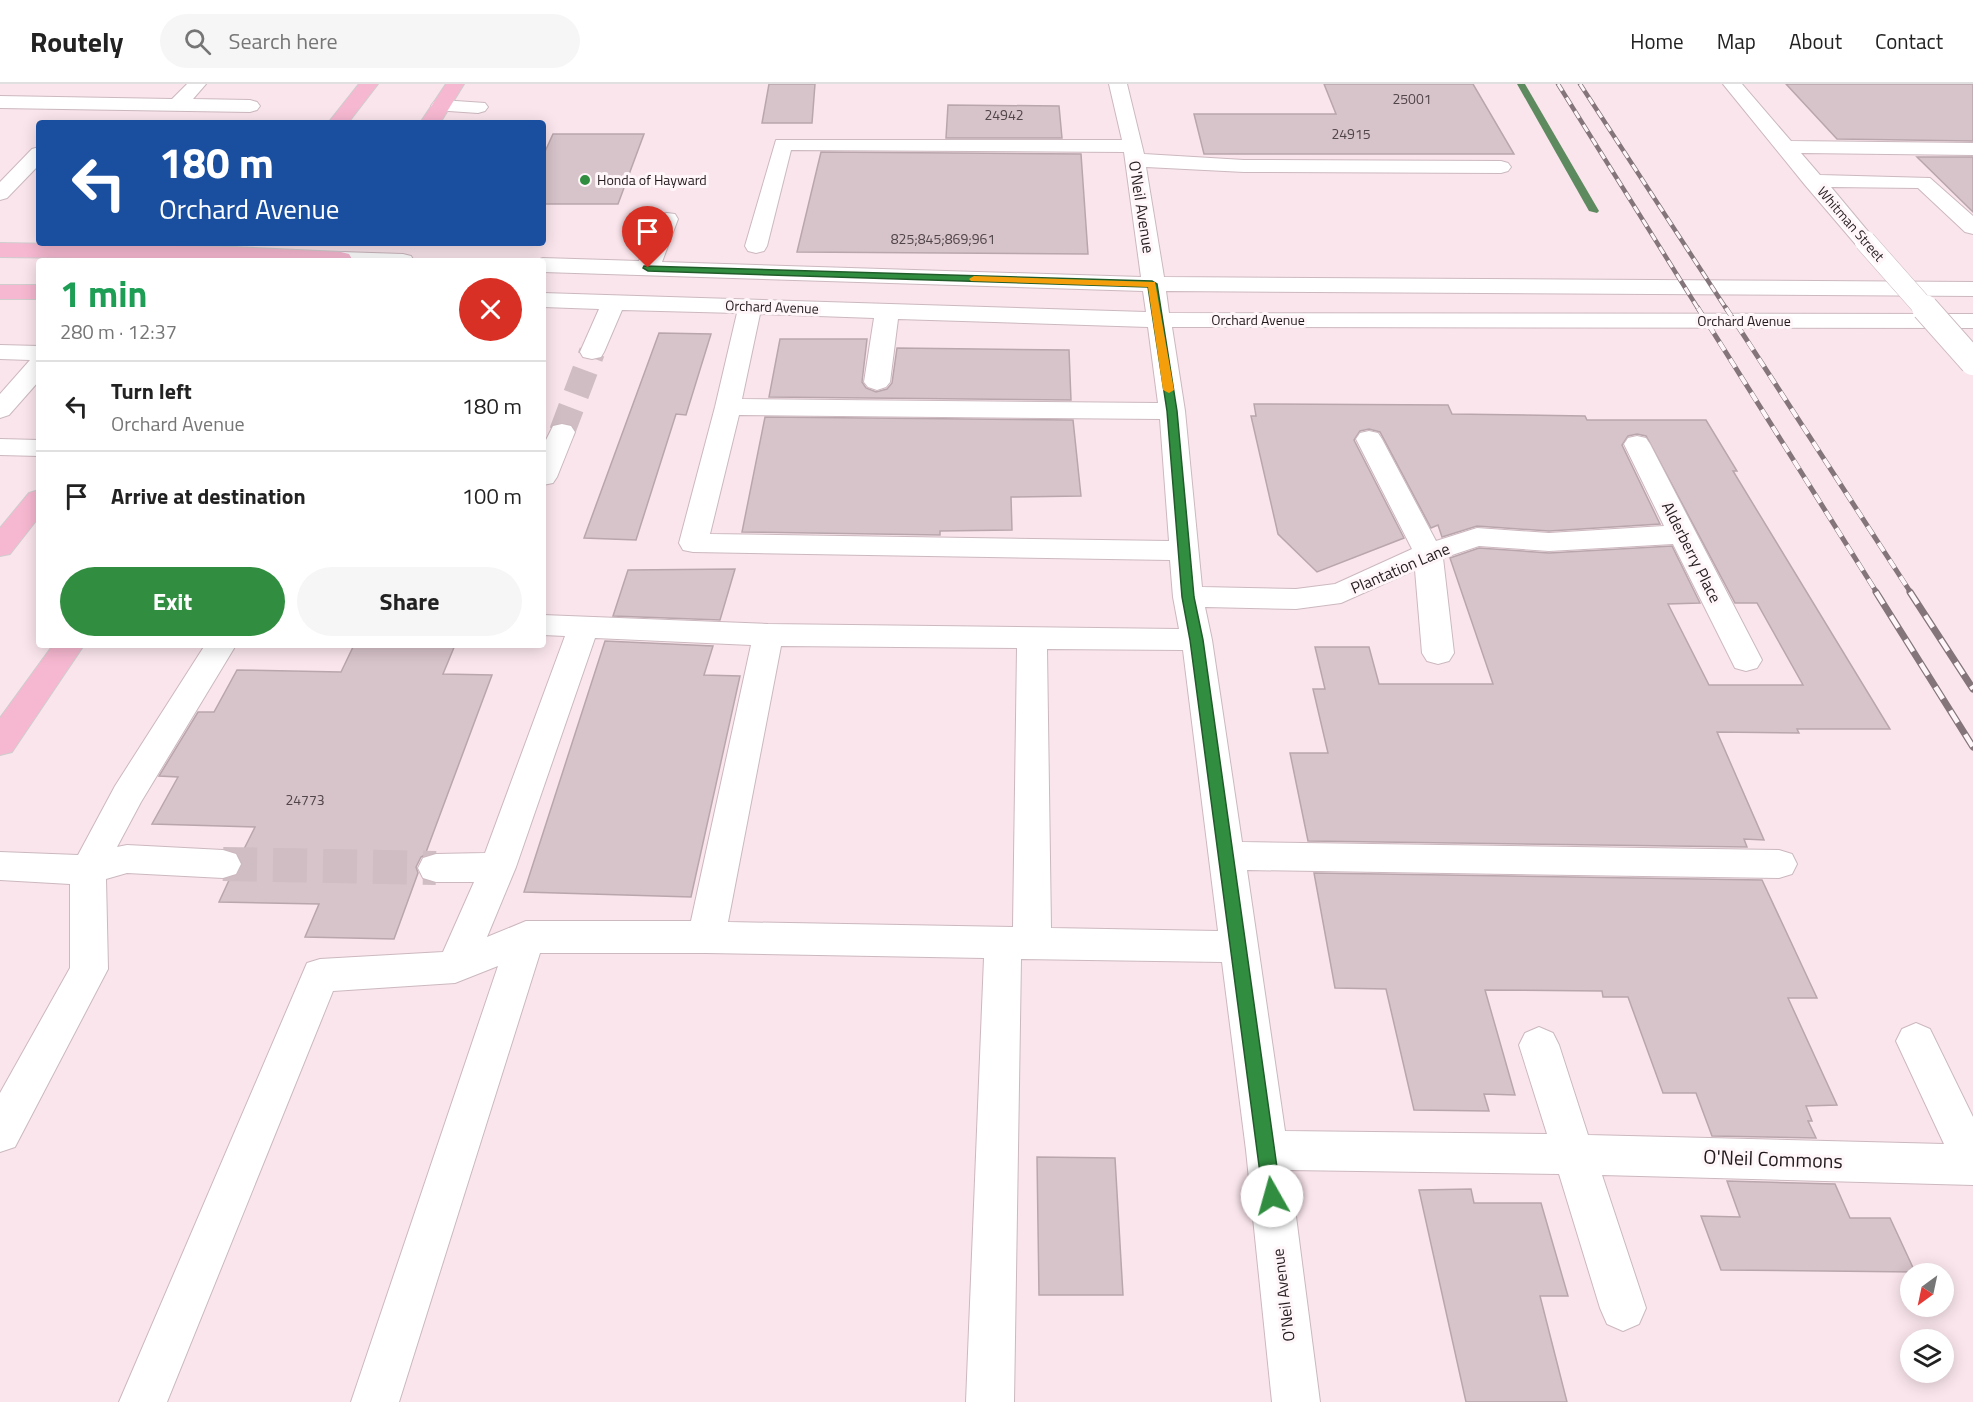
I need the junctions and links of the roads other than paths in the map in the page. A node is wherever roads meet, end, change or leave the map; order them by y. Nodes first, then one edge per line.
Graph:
1 (197, 84) edge
2 (369, 84) edge
3 (455, 84) edge
4 (1118, 84) edge
5 (1732, 84) edge
6 (0, 102) edge
7 (177, 105) junction
8 (250, 106) dead end
9 (441, 106) junction
10 (478, 107) dead end
11 (340, 120) edge
12 (432, 120) edge
13 (1785, 147) junction
14 (1973, 149) edge
15 (1134, 153) junction
16 (36, 156) edge
17 (1501, 168) dead end
18 (1812, 181) junction
19 (0, 194) edge
20 (668, 219) dead end
21 (1973, 227) edge
22 (756, 246) dead end
23 (0, 250) edge
24 (236, 253) edge
25 (344, 254) edge
26 (378, 258) edge
27 (546, 265) edge
28 (648, 268) junction
29 (1152, 284) junction
30 (1973, 289) edge
31 (0, 292) edge
32 (36, 292) edge
33 (546, 300) edge
34 (614, 303) junction
35 (750, 307) junction
36 (888, 311) junction
37 (1158, 320) junction
38 (1973, 321) edge
39 (0, 352) edge
40 (592, 352) tunnel mouth
41 (36, 353) edge
42 (1973, 362) edge
43 (36, 368) edge
44 (877, 382) dead end
45 (728, 407) junction
46 (0, 410) edge
47 (1172, 411) junction
48 (562, 432) tunnel mouth
49 (1369, 439) dead end
50 (1637, 444) dead end
51 (0, 447) edge
52 (36, 448) edge
53 (546, 470) edge
54 (36, 503) edge
55 (1683, 534) junction
56 (0, 547) edge
57 (1184, 551) junction
58 (1428, 552) junction
59 (1188, 597) junction
60 (546, 625) edge
61 (584, 626) junction
62 (768, 635) junction
63 (1032, 638) junction
64 (1197, 640) junction
65 (67, 648) edge
66 (219, 648) edge
67 (1438, 653) dead end
68 (1746, 660) dead end
69 (0, 743) edge
70 (1225, 856) junction
71 (223, 864) tunnel mouth
72 (1779, 864) dead end
73 (0, 866) edge
74 (498, 867) junction
75 (436, 868) tunnel mouth
76 (88, 870) junction
77 (526, 937) junction
78 (706, 937) junction
79 (1017, 943) junction
80 (1237, 947) junction
81 (455, 967) junction
82 (1916, 1041) dead end
83 (1539, 1045) dead end
84 (0, 1133) edge
85 (1266, 1150) junction
86 (1573, 1154) junction
87 (1973, 1163) edge
88 (1623, 1308) dead end
89 (143, 1402) edge
90 (375, 1402) edge
91 (990, 1402) edge
92 (1296, 1402) edge

1 - 7 street
2 - 11 main road
3 - 9 main road
4 - 15 street, O'Neil Avenue
5 - 13 street, Whitman Street
6 - 7 street
7 - 8 street
9 - 10 street
9 - 12 main road
13 - 14 street
13 - 18 street, Whitman Street
15 - 17 street
15 - 22 street
15 - 29 street, O'Neil Avenue
16 - 19 street
18 - 21 street
18 - 42 street, Whitman Street, bridge
20 - 28 street
23 - 24 main road
24 - 25 main road
25 - 26 street
27 - 28 street, Orchard Avenue
28 - 29 street, Orchard Avenue
29 - 30 street, Orchard Avenue
29 - 37 street, O'Neil Avenue
31 - 32 main road
33 - 34 street, Orchard Avenue
34 - 35 street, Orchard Avenue
34 - 40 street
35 - 36 street, Orchard Avenue
35 - 45 street
36 - 37 street, Orchard Avenue
36 - 44 street
37 - 38 street, Orchard Avenue
37 - 47 street, O'Neil Avenue
39 - 41 street
43 - 46 street
45 - 47 street
45 - 57 street
47 - 57 street, O'Neil Avenue
48 - 53 street
49 - 58 street
50 - 55 street, Alderberry Place
51 - 52 street
54 - 56 main road
55 - 58 street, Plantation Lane
55 - 68 street, Alderberry Place
57 - 59 street, O'Neil Avenue
58 - 59 street, Plantation Lane
58 - 67 street
59 - 64 street, O'Neil Avenue
60 - 61 street
61 - 62 street
61 - 74 street
62 - 63 street
62 - 78 street
63 - 64 street
63 - 79 street
64 - 70 street, O'Neil Avenue
65 - 69 main road
66 - 76 street
70 - 72 street
70 - 80 street, O'Neil Avenue
71 - 76 street
73 - 76 street
74 - 75 street
74 - 81 street
76 - 84 street
77 - 78 street
77 - 81 street
77 - 90 street
78 - 79 street
79 - 80 street
79 - 91 street
80 - 85 street, O'Neil Avenue
81 - 89 street
82 - 87 street, O'Neil Commons
83 - 86 street
85 - 86 street, O'Neil Commons
85 - 92 street, O'Neil Avenue
86 - 87 street, O'Neil Commons
86 - 88 street

